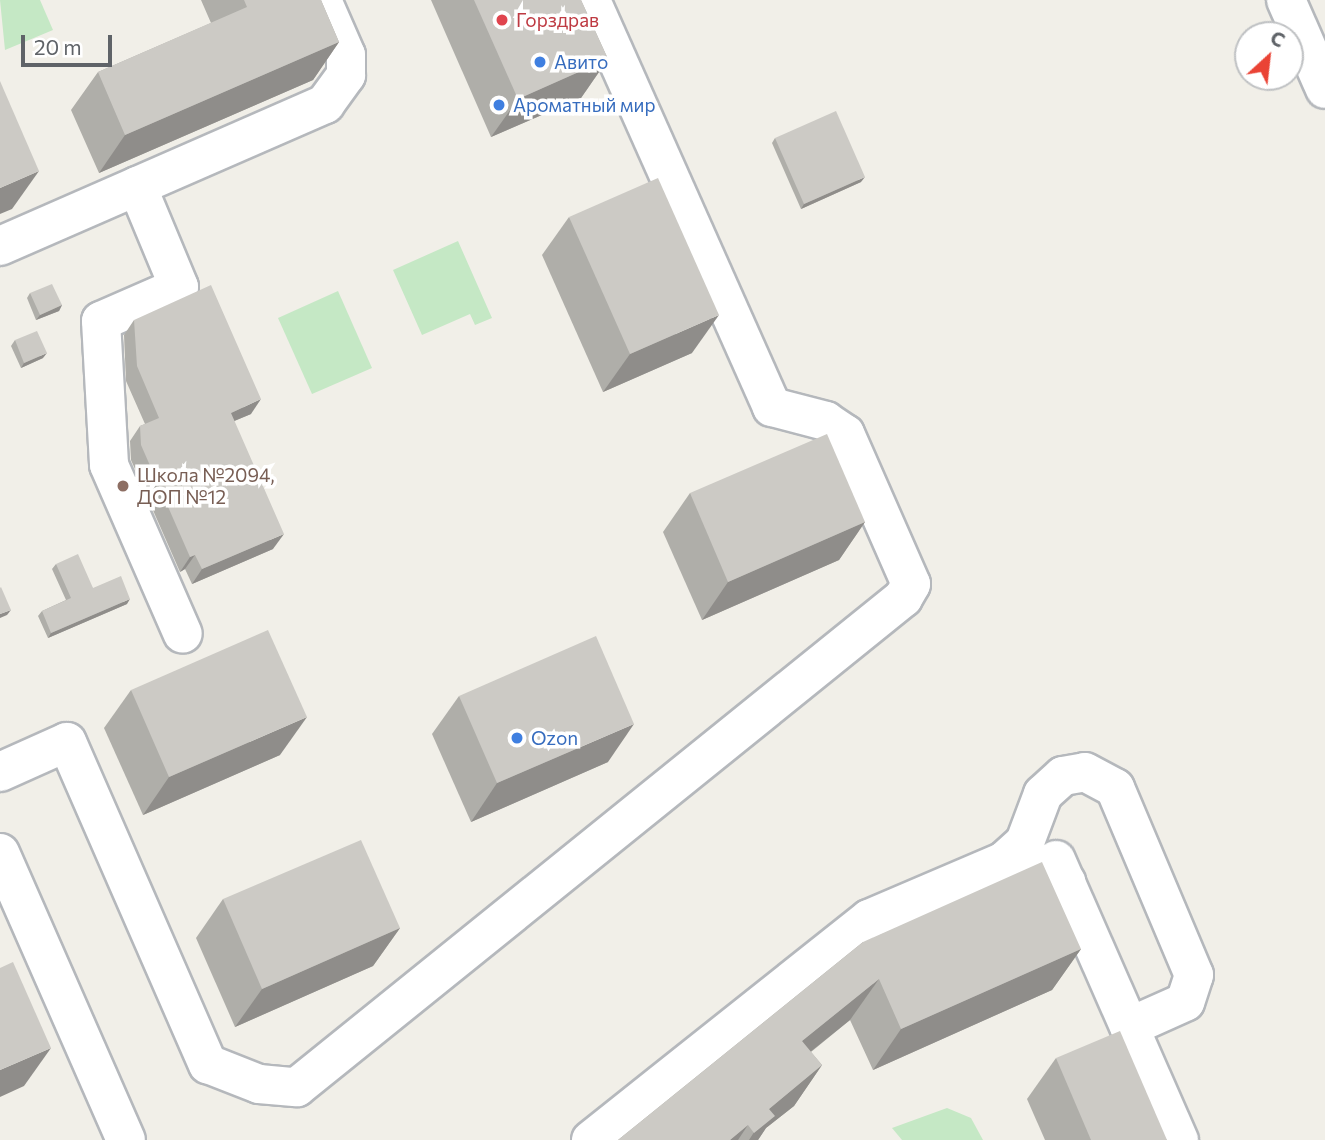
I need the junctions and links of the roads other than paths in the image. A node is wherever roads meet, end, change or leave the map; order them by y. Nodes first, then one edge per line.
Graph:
1 (322, 0) edge
2 (591, 0) edge
3 (1286, 0) edge
4 (1325, 89) edge
5 (137, 186) junction
6 (0, 246) edge
7 (183, 634) dead end
8 (0, 772) edge
9 (1037, 820) junction
10 (0, 853) edge
11 (1004, 861) junction
12 (1066, 882) junction
13 (15, 927) edge
14 (1129, 1027) junction
15 (126, 1140) edge
16 (591, 1140) edge
17 (1178, 1140) edge

1 - 5 street
2 - 8 street
3 - 4 street
5 - 6 street
5 - 7 street
9 - 11 street
9 - 12 street
9 - 14 street
10 - 13 street
11 - 12 street
11 - 16 street
12 - 14 street
13 - 15 street
14 - 17 street

